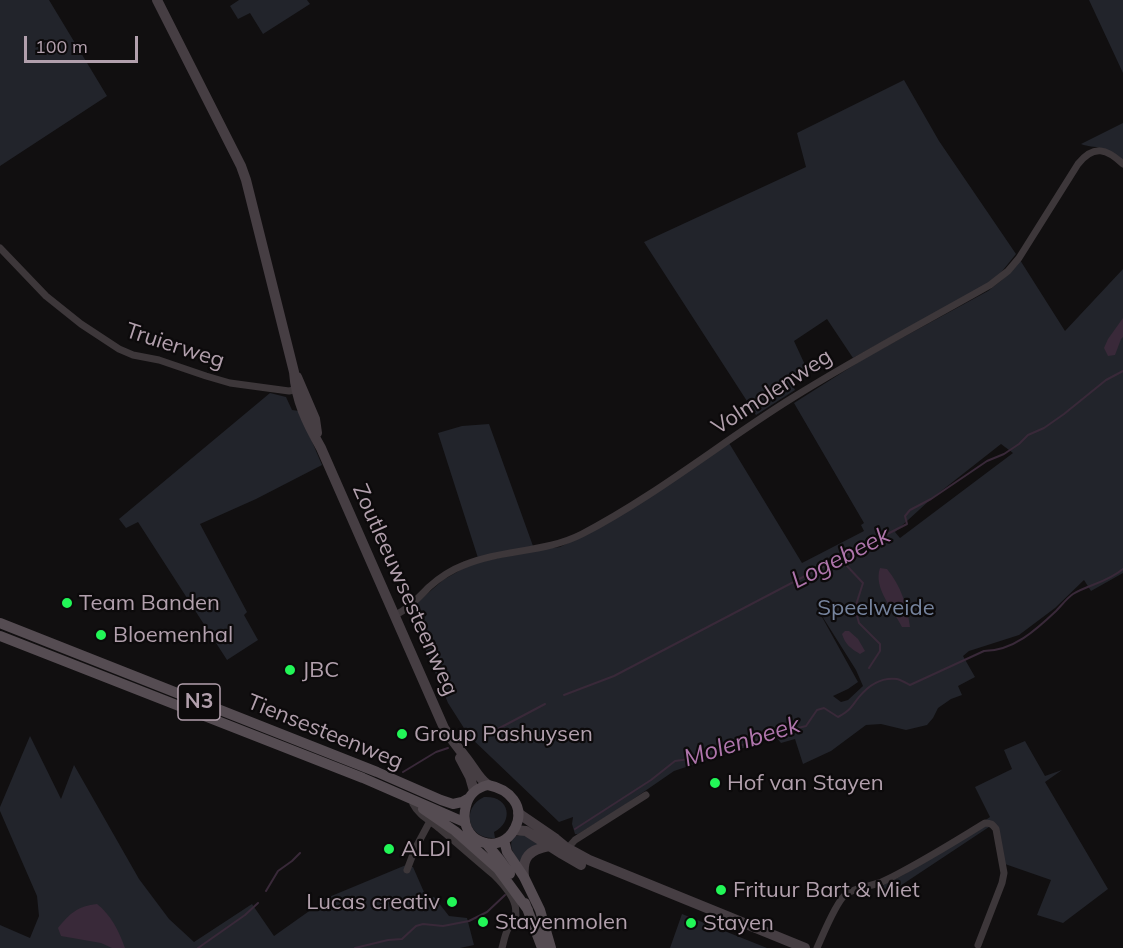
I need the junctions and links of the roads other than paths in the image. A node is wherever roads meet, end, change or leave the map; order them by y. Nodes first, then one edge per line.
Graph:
1 (157, 0) edge
2 (1123, 164) edge
3 (0, 248) edge
4 (299, 389) junction
5 (394, 616) junction
6 (0, 623) edge
7 (0, 636) edge
8 (456, 746) junction
9 (488, 785) junction
10 (471, 794) junction
11 (646, 795) dead end
12 (402, 796) junction
13 (413, 804) junction
14 (518, 813) junction
15 (430, 821) junction
16 (464, 822) junction
17 (514, 831) junction
18 (504, 840) junction
19 (486, 843) junction
20 (549, 846) junction
21 (564, 851) junction
22 (407, 870) dead end
23 (524, 878) junction
24 (528, 910) junction
25 (516, 920) junction
26 (534, 925) junction
27 (978, 945) dead end
28 (502, 948) edge
29 (542, 948) edge
30 (551, 948) edge
31 (805, 948) edge
32 (817, 948) edge

1 - 4 street, Zoutleeuwsesteenweg
2 - 5 street, Volmolenweg
3 - 4 street, Truierweg
4 - 5 street, Zoutleeuwsesteenweg
5 - 8 street, Zoutleeuwsesteenweg
6 - 10 main road, Tiensesteenweg / N3
7 - 12 main road, Tiensesteenweg / N3
8 - 9 street, Zoutleeuwsesteenweg
8 - 10 street, Zoutleeuwsesteenweg
9 - 10 main road, N3
9 - 14 main road
10 - 16 main road
11 - 21 street
12 - 13 main road
12 - 16 main road, Tiensesteenweg / N3
13 - 15 street, Tiensesteenweg
13 - 24 main road
14 - 17 main road
14 - 21 street
15 - 22 street
15 - 25 street, Tiensesteenweg
16 - 19 main road, N3
17 - 18 main road
17 - 20 street
18 - 19 main road
18 - 23 main road
19 - 24 main road, N3
20 - 21 street
20 - 23 street
21 - 31 street
23 - 30 main road
24 - 26 main road, N3
25 - 26 street
25 - 28 street
26 - 29 main road, N3
27 - 32 street

